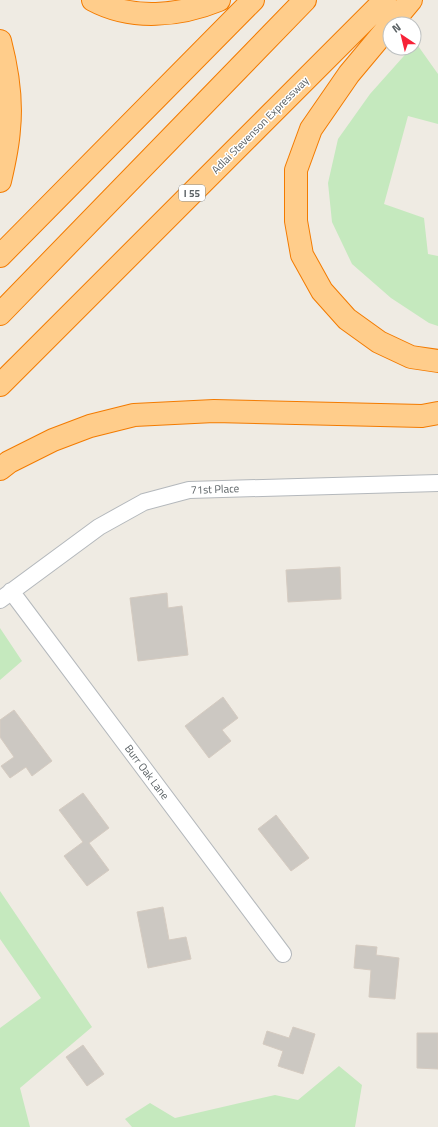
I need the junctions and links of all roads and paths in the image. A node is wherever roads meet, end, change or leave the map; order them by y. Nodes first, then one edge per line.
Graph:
1 (93, 0) edge
2 (219, 0) edge
3 (253, 0) edge
4 (305, 0) edge
5 (385, 0) edge
6 (411, 0) edge
7 (398, 16) edge
8 (382, 35) edge
9 (0, 41) edge
10 (0, 181) edge
11 (0, 256) edge
12 (0, 314) edge
13 (438, 360) edge
14 (0, 385) edge
15 (438, 413) edge
16 (0, 469) edge
17 (438, 483) edge
18 (6, 595) edge
19 (283, 954) dead end

1 - 2 highway
3 - 11 highway
4 - 12 highway
5 - 14 highway, Adlai Stevenson Expressway / I 55
6 - 7 highway
8 - 13 highway
9 - 10 highway
15 - 16 highway
17 - 18 street, 71st Place
18 - 19 street, Burr Oak Lane

